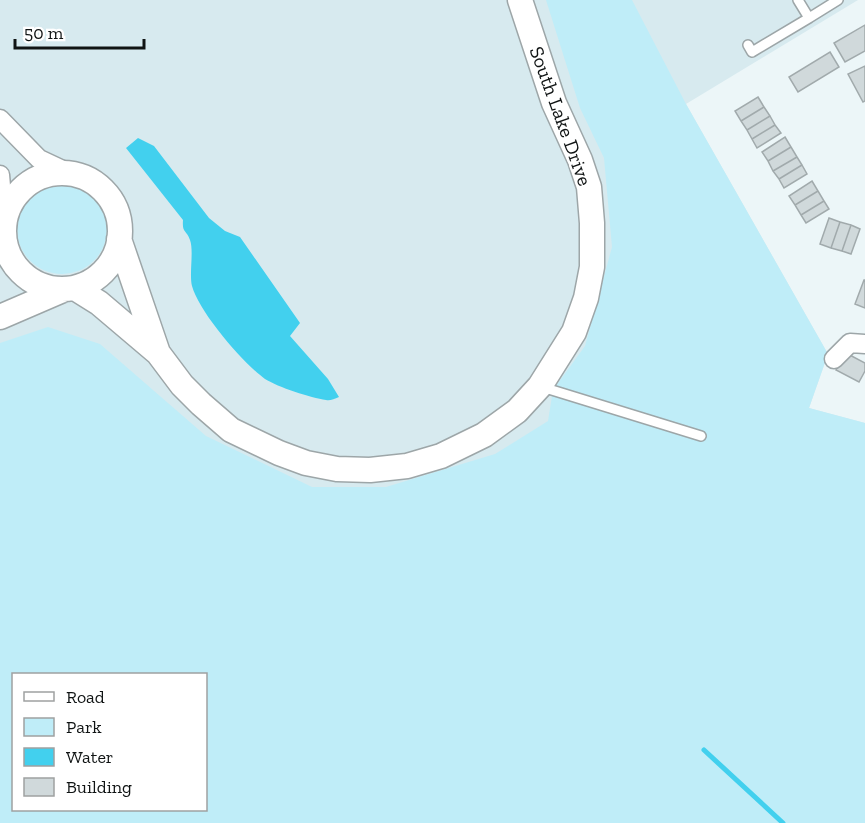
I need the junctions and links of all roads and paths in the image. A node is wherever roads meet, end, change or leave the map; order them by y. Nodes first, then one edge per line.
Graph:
1 (520, 0) edge
2 (798, 0) edge
3 (838, 0) edge
4 (809, 18) junction
5 (748, 45) dead end
6 (0, 119) edge
7 (71, 174) junction
8 (0, 175) edge
9 (3, 231) edge
10 (119, 238) junction
11 (70, 289) junction
12 (0, 317) edge
13 (865, 344) edge
14 (158, 353) junction
15 (834, 359) dead end
16 (540, 386) junction
17 (700, 436) dead end

1 - 16 street, South Lake Drive
2 - 4 lane
3 - 4 lane
4 - 5 lane
6 - 7 street
7 - 9 street
7 - 10 street, South Lake Drive
8 - 9 street
9 - 11 street, South Lake Drive
10 - 11 street
10 - 14 street, South Lake Drive
11 - 12 street
11 - 14 street, South Lake Drive
13 - 15 street
14 - 16 street, South Lake Drive
16 - 17 lane

